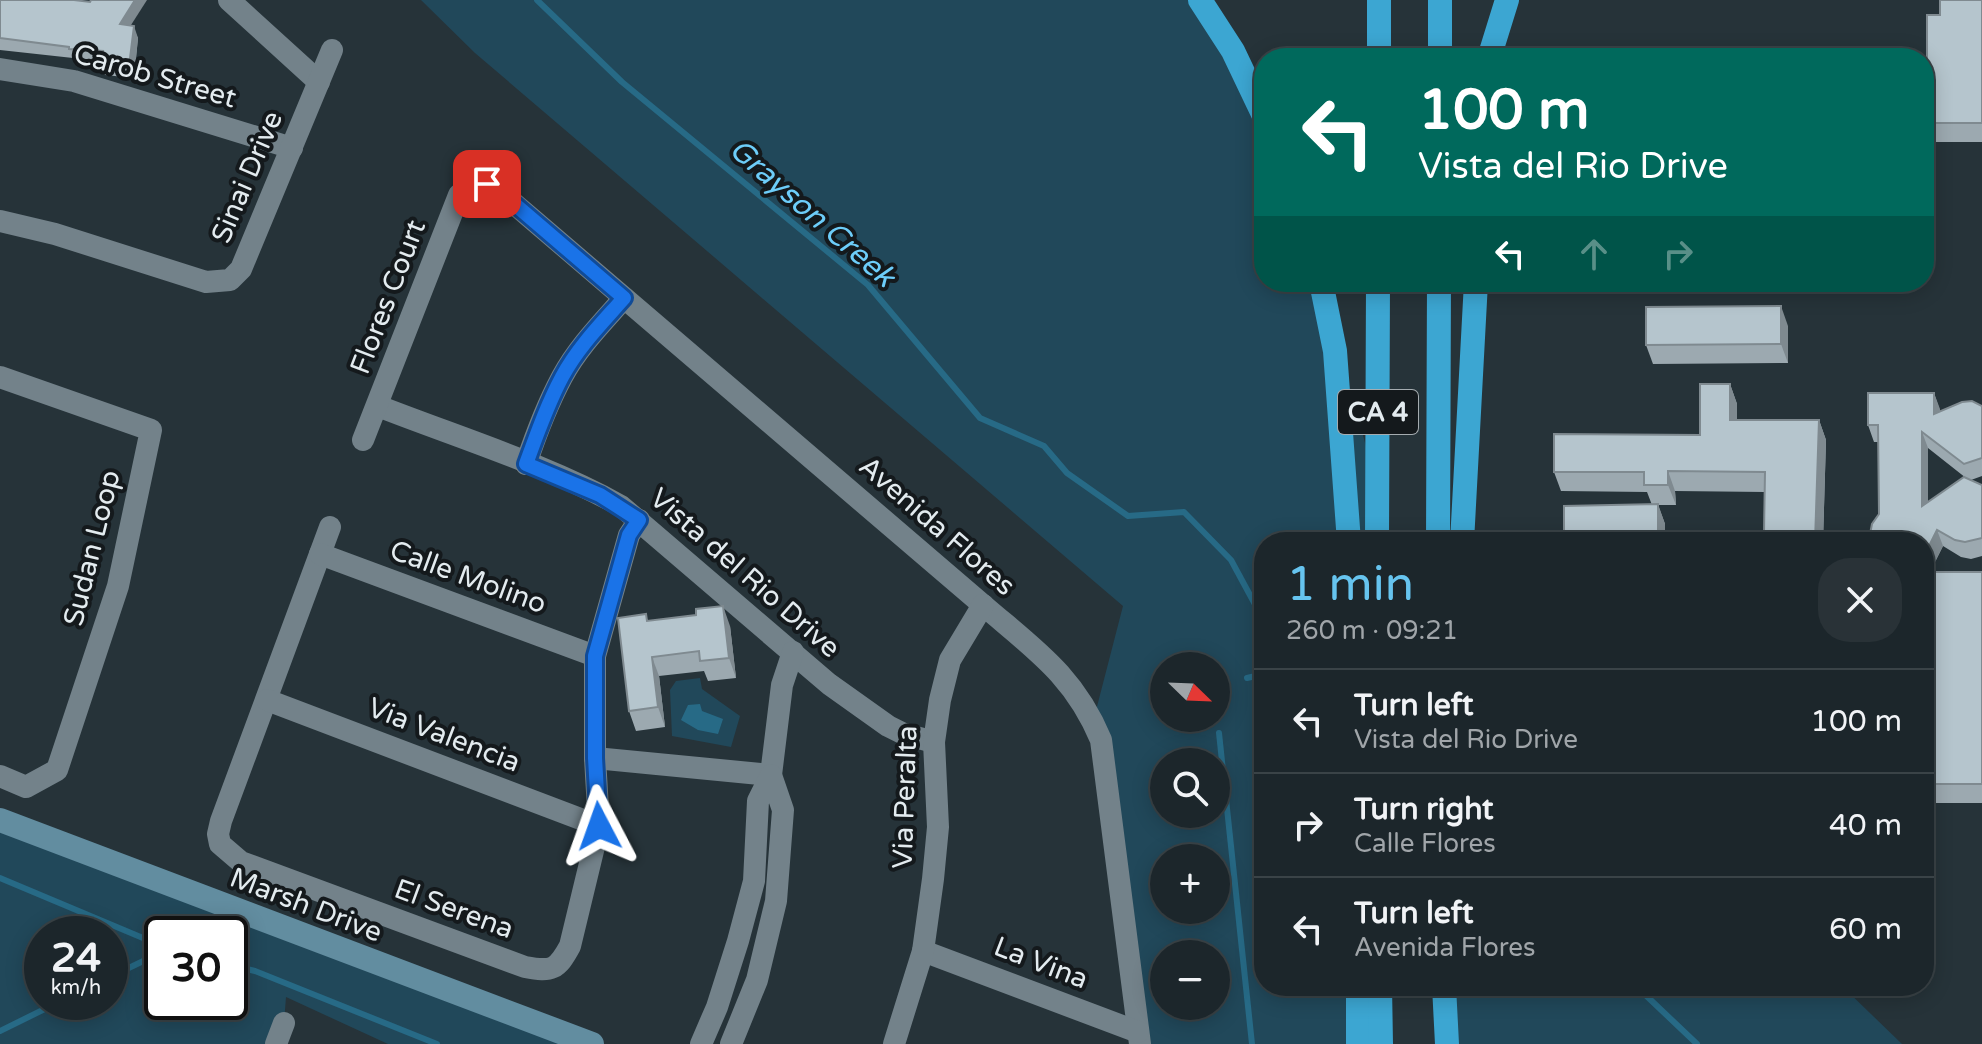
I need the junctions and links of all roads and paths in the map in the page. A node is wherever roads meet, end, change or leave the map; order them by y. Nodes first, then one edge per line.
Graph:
1 (229, 0) edge
2 (1200, 0) edge
3 (1379, 0) edge
4 (1440, 0) edge
5 (1507, 0) edge
6 (1379, 48) edge
7 (1440, 48) edge
8 (1492, 48) edge
9 (332, 50) dead end
10 (0, 69) edge
11 (319, 82) junction
12 (1254, 95) edge
13 (292, 148) junction
14 (478, 184) joint
15 (0, 221) edge
16 (1323, 292) edge
17 (1378, 292) edge
18 (1439, 292) edge
19 (1475, 292) edge
20 (624, 298) junction
21 (0, 377) edge
22 (378, 406) junction
23 (363, 440) dead end
24 (526, 464) junction
25 (639, 520) junction
26 (330, 527) dead end
27 (1348, 532) edge
28 (1377, 532) edge
29 (1438, 532) edge
30 (1463, 532) edge
31 (320, 554) junction
32 (983, 605) junction
33 (793, 652) junction
34 (595, 656) junction
35 (267, 700) junction
36 (934, 742) junction
37 (595, 758) junction
38 (771, 775) junction
39 (0, 776) edge
40 (0, 820) edge
41 (599, 826) junction
42 (923, 951) junction
43 (1358, 996) edge
44 (1380, 996) edge
45 (1445, 996) edge
46 (284, 1023) dead end
47 (1139, 1038) edge
48 (276, 1044) edge
49 (592, 1044) edge
50 (701, 1044) edge
51 (731, 1044) edge
52 (894, 1044) edge
53 (1358, 1044) edge
54 (1381, 1044) edge
55 (1447, 1044) edge

1 - 11 street
2 - 12 highway
3 - 6 highway
4 - 7 highway
5 - 8 highway
9 - 11 street, Sinai Drive
10 - 13 street, Carob Street
11 - 13 street, Sinai Drive
13 - 15 street, Sinai Drive
14 - 20 street, Avenida Flores
14 - 22 street, Flores Court
16 - 27 highway
17 - 28 highway, CA 4
18 - 29 highway, CA 4
19 - 30 highway
20 - 24 street
20 - 32 street, Avenida Flores
21 - 39 street, Sudan Loop
22 - 23 street, Flores Court
22 - 24 street, Vista del Rio Drive
24 - 25 street, Vista del Rio Drive
25 - 33 street, Vista del Rio Drive
25 - 34 street, El Serena
26 - 31 street, El Serena
31 - 34 street, Calle Molino
31 - 35 street, El Serena
32 - 36 street, Via Peralta
32 - 47 street, Avenida Flores
33 - 36 street, Vista del Rio Drive
33 - 38 street
34 - 37 street, El Serena
35 - 41 street, Via Valencia
35 - 41 street, El Serena
36 - 42 street, Via Peralta
37 - 38 street
37 - 41 street, El Serena
38 - 50 street
38 - 51 street
40 - 49 street, Marsh Drive
42 - 47 street, La Vina
42 - 52 street, Via Peralta
43 - 53 highway
44 - 54 highway
45 - 55 highway
46 - 48 street

